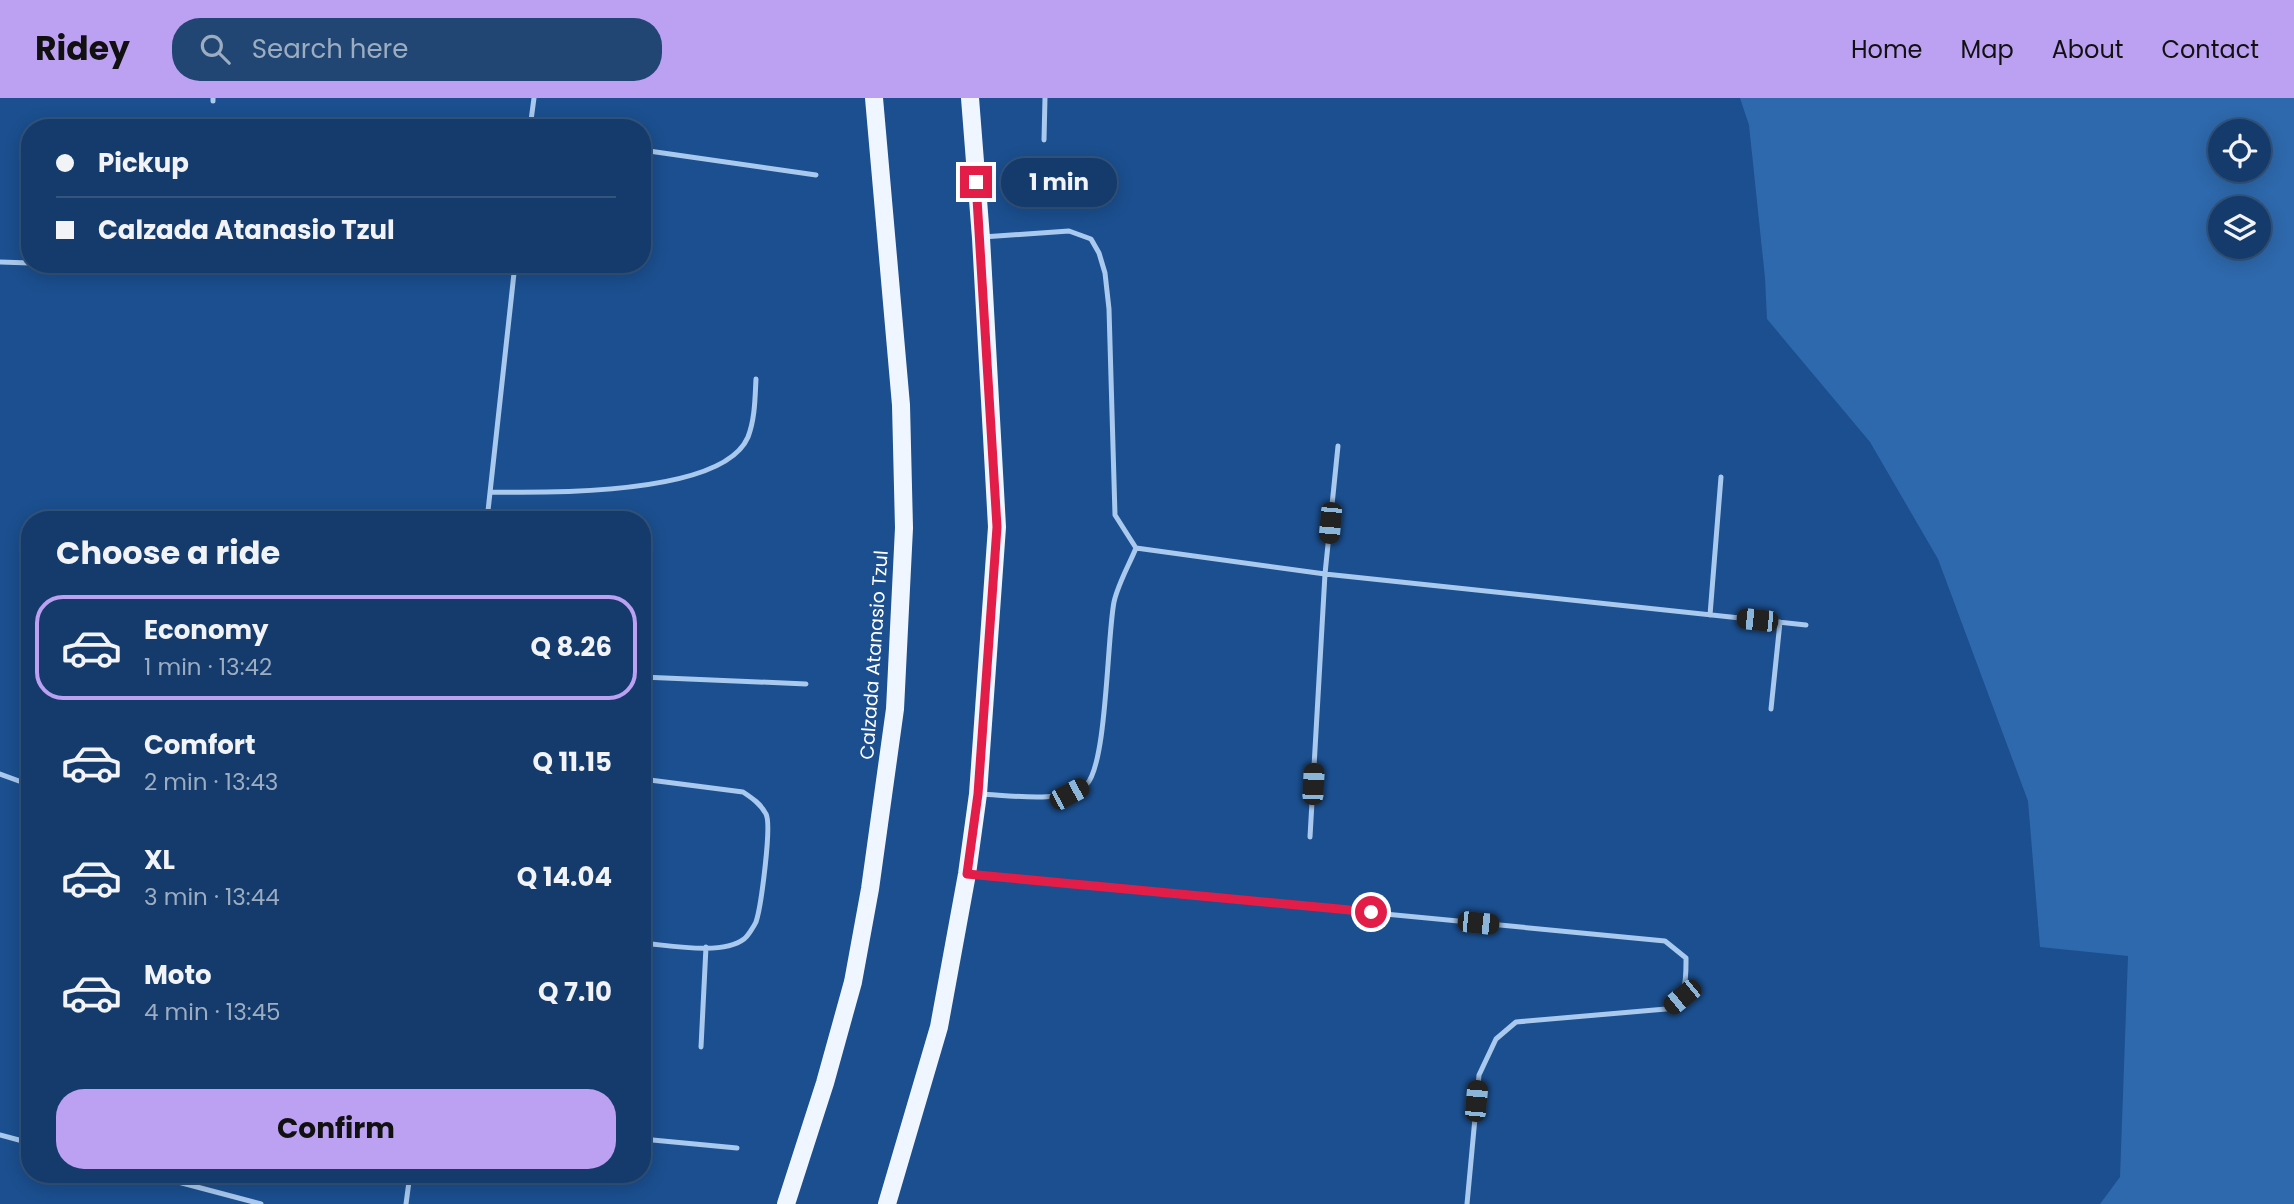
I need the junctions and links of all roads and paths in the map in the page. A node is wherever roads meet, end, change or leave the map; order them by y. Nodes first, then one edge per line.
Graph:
1 (534, 98) edge
2 (874, 98) edge
3 (970, 98) edge
4 (1045, 98) edge
5 (531, 119) edge
6 (1044, 140) dead end
7 (651, 151) edge
8 (816, 176) dead end
9 (981, 237) junction
10 (0, 261) edge
11 (21, 262) edge
12 (514, 273) edge
13 (756, 379) dead end
14 (1338, 446) dead end
15 (1721, 477) dead end
16 (490, 492) junction
17 (488, 511) edge
18 (1136, 548) junction
19 (1325, 574) junction
20 (1710, 615) junction
21 (1780, 622) junction
22 (1806, 625) dead end
23 (651, 677) edge
24 (806, 684) dead end
25 (1771, 709) dead end
26 (0, 774) edge
27 (651, 780) edge
28 (21, 782) edge
29 (978, 794) junction
30 (1310, 837) dead end
31 (967, 874) junction
32 (651, 944) edge
33 (706, 947) junction
34 (701, 1047) dead end
35 (0, 1135) edge
36 (651, 1140) edge
37 (21, 1141) edge
38 (737, 1149) dead end
39 (182, 1183) edge
40 (409, 1183) edge
41 (261, 1204) edge
42 (406, 1204) edge
43 (786, 1204) edge
44 (887, 1204) edge
45 (1467, 1204) edge

1 - 5 lane
2 - 43 main road, Calzada Atanasio Tzul
3 - 9 main road
4 - 6 lane
7 - 8 lane
9 - 18 lane
9 - 29 main road
10 - 11 lane
12 - 16 lane
13 - 16 lane
14 - 19 lane
15 - 20 lane
16 - 17 lane
18 - 19 lane
18 - 29 lane
19 - 20 lane
19 - 30 lane
20 - 21 lane
21 - 22 lane
21 - 25 lane
23 - 24 lane
26 - 28 lane
27 - 33 lane
29 - 31 main road
31 - 44 main road
31 - 45 lane
32 - 33 lane
33 - 34 lane
35 - 37 lane
36 - 38 lane
39 - 41 lane
40 - 42 lane

